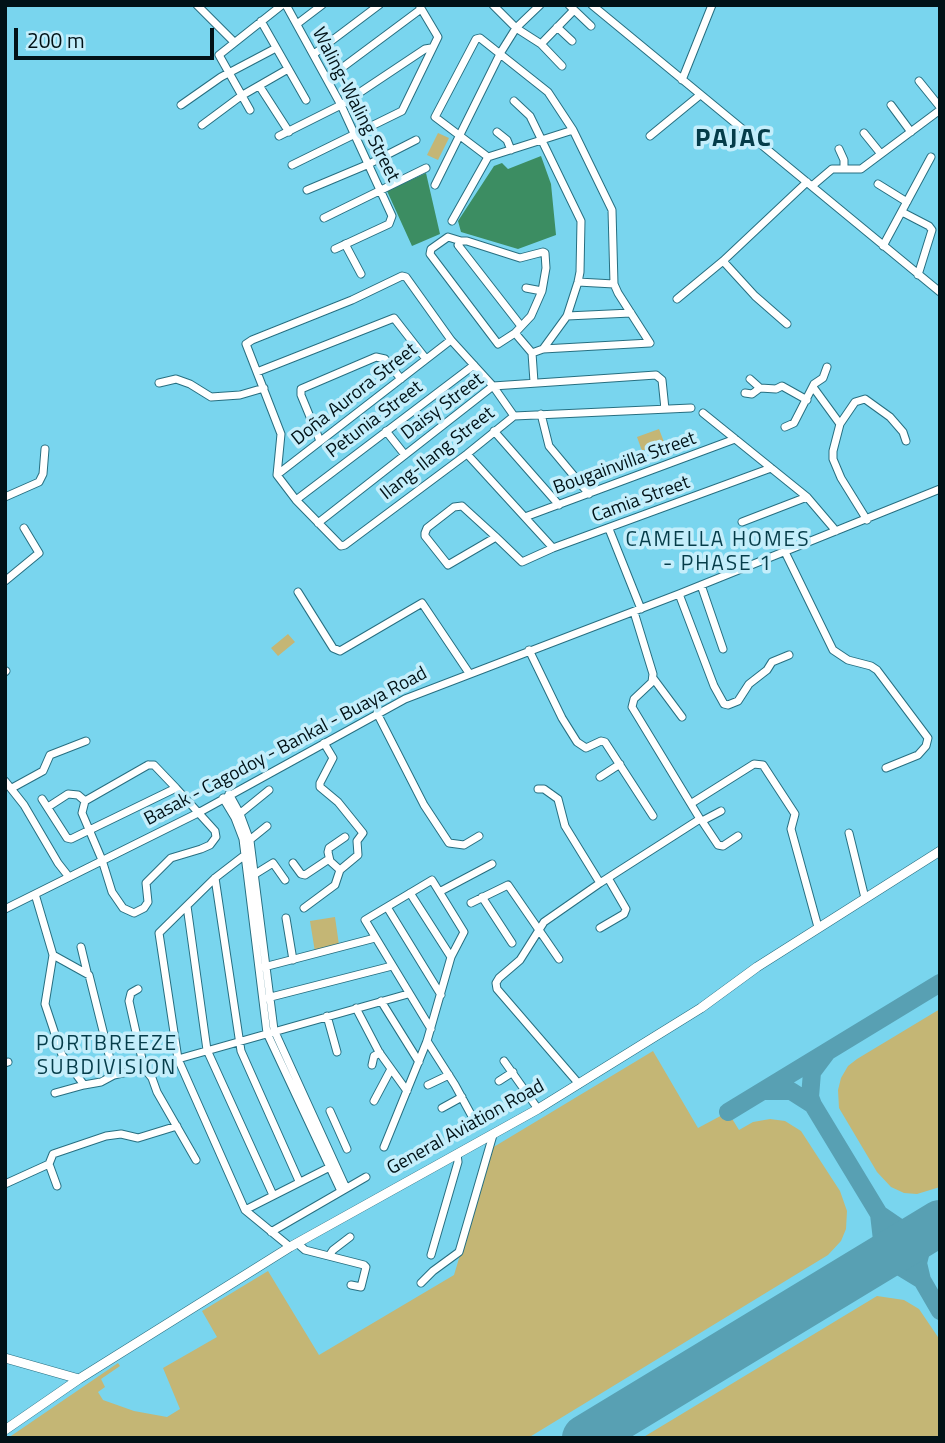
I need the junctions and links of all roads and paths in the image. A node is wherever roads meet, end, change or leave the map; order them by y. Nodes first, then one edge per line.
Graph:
1 (197, 5) edge
2 (284, 5) edge
3 (322, 5) edge
4 (379, 5) edge
5 (493, 5) edge
6 (592, 5) edge
7 (712, 5) edge
8 (420, 7) edge
9 (535, 7) edge
10 (571, 8) edge
11 (261, 21) junction
12 (297, 24) junction
13 (591, 26) dead end
14 (557, 27) junction
15 (516, 28) junction
16 (572, 41) dead end
17 (234, 42) junction
18 (541, 44) junction
19 (276, 48) junction
20 (431, 48) junction
21 (501, 52) junction
22 (314, 54) junction
23 (562, 66) dead end
24 (288, 69) junction
25 (228, 74) junction
26 (327, 79) junction
27 (682, 80) junction
28 (919, 80) dead end
29 (260, 87) junction
30 (700, 95) junction
31 (241, 96) junction
32 (306, 100) dead end
33 (514, 101) dead end
34 (181, 105) dead end
35 (341, 105) junction
36 (891, 105) dead end
37 (940, 108) edge
38 (250, 110) dead end
39 (202, 125) dead end
40 (573, 130) junction
41 (289, 131) junction
42 (497, 132) dead end
43 (911, 132) junction
44 (864, 133) dead end
45 (355, 134) junction
46 (279, 136) dead end
47 (650, 136) dead end
48 (460, 137) junction
49 (416, 140) dead end
50 (542, 140) junction
51 (839, 149) dead end
52 (511, 150) junction
53 (881, 154) junction
54 (488, 157) junction
55 (931, 158) dead end
56 (369, 164) junction
57 (292, 165) dead end
58 (426, 168) dead end
59 (844, 169) junction
60 (809, 184) junction
61 (878, 184) dead end
62 (435, 186) dead end
63 (307, 190) dead end
64 (381, 191) junction
65 (907, 202) junction
66 (902, 212) junction
67 (324, 218) dead end
68 (452, 221) dead end
69 (459, 243) junction
70 (345, 244) junction
71 (883, 246) junction
72 (335, 249) dead end
73 (723, 261) junction
74 (361, 274) dead end
75 (918, 275) junction
76 (578, 282) junction
77 (614, 284) junction
78 (526, 288) dead end
79 (542, 291) junction
80 (940, 292) edge
81 (677, 299) dead end
82 (631, 313) junction
83 (566, 316) junction
84 (788, 324) dead end
85 (521, 326) junction
86 (514, 333) junction
87 (452, 340) junction
88 (543, 349) junction
89 (532, 354) junction
90 (426, 359) junction
91 (474, 365) junction
92 (827, 367) dead end
93 (257, 372) junction
94 (401, 379) junction
95 (750, 379) dead end
96 (159, 383) dead end
97 (534, 383) junction
98 (493, 386) junction
99 (813, 387) junction
100 (264, 388) junction
101 (760, 388) junction
102 (745, 393) dead end
103 (807, 400) junction
104 (691, 408) dead end
105 (665, 409) junction
106 (703, 413) dead end
107 (541, 414) junction
108 (514, 416) junction
109 (840, 424) junction
110 (785, 427) dead end
111 (386, 431) junction
112 (494, 431) junction
113 (735, 439) junction
114 (906, 441) dead end
115 (320, 442) junction
116 (45, 449) dead end
117 (467, 454) junction
118 (405, 455) junction
119 (771, 468) junction
120 (277, 475) junction
121 (940, 489) edge
122 (589, 494) junction
123 (5, 497) edge
124 (807, 498) junction
125 (296, 500) junction
126 (559, 505) junction
127 (525, 517) junction
128 (867, 520) junction
129 (742, 522) dead end
130 (318, 523) junction
131 (24, 528) dead end
132 (609, 529) junction
133 (836, 531) junction
134 (496, 537) junction
135 (553, 548) junction
136 (785, 552) junction
137 (5, 580) edge
138 (701, 586) junction
139 (298, 592) dead end
140 (679, 594) junction
141 (638, 610) junction
142 (723, 649) dead end
143 (530, 650) junction
144 (789, 655) dead end
145 (469, 673) junction
146 (653, 678) junction
147 (377, 713) junction
148 (682, 718) dead end
149 (86, 741) dead end
150 (324, 743) junction
151 (620, 764) junction
152 (886, 768) dead end
153 (600, 778) dead end
154 (5, 781) edge
155 (12, 788) junction
156 (176, 788) junction
157 (538, 789) dead end
158 (269, 790) dead end
159 (226, 796) junction
160 (43, 799) dead end
161 (85, 801) junction
162 (692, 803) junction
163 (48, 807) junction
164 (720, 811) dead end
165 (198, 813) junction
166 (238, 816) junction
167 (653, 817) dead end
168 (701, 820) junction
169 (267, 826) dead end
170 (88, 830) junction
171 (849, 833) dead end
172 (479, 836) dead end
173 (738, 836) dead end
174 (345, 837) dead end
175 (247, 847) junction
176 (940, 851) edge
177 (329, 859) junction
178 (102, 860) junction
179 (58, 863) junction
180 (293, 863) dead end
181 (492, 864) dead end
182 (340, 870) junction
183 (69, 877) junction
184 (251, 877) junction
185 (215, 878) junction
186 (608, 878) junction
187 (285, 880) dead end
188 (58, 883) junction
189 (600, 883) junction
190 (441, 891) junction
191 (410, 893) junction
192 (35, 894) junction
193 (482, 897) junction
194 (864, 898) junction
195 (471, 903) dead end
196 (187, 906) junction
197 (387, 907) junction
198 (304, 908) dead end
199 (5, 909) edge
200 (286, 918) dead end
201 (600, 928) dead end
202 (818, 928) junction
203 (540, 929) junction
204 (375, 938) junction
205 (512, 943) dead end
206 (81, 947) dead end
207 (52, 954) junction
208 (451, 957) junction
209 (559, 959) dead end
210 (293, 960) junction
211 (263, 967) junction
212 (393, 967) junction
213 (88, 973) junction
214 (138, 989) dead end
215 (408, 994) junction
216 (441, 995) junction
217 (267, 998) junction
218 (381, 1001) junction
219 (356, 1008) junction
220 (327, 1016) junction
221 (431, 1029) junction
222 (271, 1032) junction
223 (239, 1040) junction
224 (427, 1041) junction
225 (207, 1050) junction
226 (337, 1052) dead end
227 (380, 1053) junction
228 (178, 1059) junction
229 (505, 1061) dead end
230 (419, 1062) junction
231 (372, 1065) dead end
232 (144, 1068) junction
233 (391, 1069) junction
234 (513, 1072) junction
235 (114, 1075) junction
236 (449, 1075) junction
237 (499, 1081) dead end
238 (579, 1084) junction
239 (84, 1085) junction
240 (428, 1086) dead end
241 (407, 1091) junction
242 (55, 1093) dead end
243 (462, 1097) junction
244 (374, 1101) dead end
245 (442, 1108) dead end
246 (538, 1109) junction
247 (330, 1111) dead end
248 (177, 1126) junction
249 (338, 1129) junction
250 (460, 1130) dead end
251 (493, 1135) junction
252 (318, 1138) junction
253 (384, 1147) dead end
254 (347, 1149) dead end
255 (457, 1154) junction
256 (196, 1160) dead end
257 (49, 1164) junction
258 (332, 1166) junction
259 (366, 1177) dead end
260 (299, 1181) junction
261 (5, 1184) edge
262 (57, 1186) dead end
263 (343, 1190) junction
264 (273, 1195) junction
265 (245, 1210) junction
266 (271, 1232) junction
267 (350, 1237) dead end
268 (293, 1245) junction
269 (431, 1255) dead end
270 (329, 1256) junction
271 (421, 1283) dead end
272 (351, 1285) dead end
273 (5, 1358) edge
274 (79, 1379) junction
275 (5, 1430) edge

1 - 17 street
2 - 11 street
2 - 12 street, Waling-Waling Street
3 - 12 street
4 - 22 street
5 - 15 street
6 - 27 street
7 - 27 street
8 - 20 street
8 - 26 street
9 - 15 street
10 - 13 street
10 - 14 street
11 - 17 street
11 - 19 street
12 - 22 street, Waling-Waling Street
14 - 16 street
14 - 18 street
15 - 18 street
15 - 21 street
17 - 25 street
18 - 23 street
19 - 24 street
19 - 25 street
20 - 35 street
20 - 45 street
21 - 40 street
21 - 48 street
21 - 48 street
22 - 26 street, Waling-Waling Street
24 - 29 street
24 - 32 street
25 - 31 street
25 - 34 street
26 - 35 street, Waling-Waling Street
27 - 30 street
28 - 37 street
29 - 31 street
29 - 41 street
30 - 47 street
30 - 60 street
31 - 38 street
31 - 39 street
33 - 50 street
35 - 41 street
35 - 45 street, Waling-Waling Street
36 - 43 street
37 - 43 street
40 - 50 street
40 - 77 street
41 - 46 street
42 - 52 street
43 - 53 street
44 - 53 street
45 - 56 street, Waling-Waling Street
45 - 57 street
48 - 54 street
48 - 62 street
49 - 56 street
50 - 52 street
50 - 76 street
51 - 59 street
52 - 54 street
53 - 59 street
54 - 68 street
55 - 65 street
56 - 63 street
56 - 64 street, Waling-Waling Street
58 - 64 street
59 - 60 street
60 - 71 street
60 - 73 street
61 - 65 street
64 - 67 street
64 - 70 street, Waling-Waling Street
65 - 66 street
66 - 71 street
66 - 75 street
69 - 79 street
69 - 85 street
69 - 86 street
70 - 72 street
70 - 74 street
71 - 75 street
73 - 81 street
73 - 84 street
75 - 80 street
76 - 77 street
76 - 83 street
77 - 82 street
78 - 79 street
79 - 85 street
82 - 83 street
82 - 88 street
83 - 88 street
85 - 86 street
86 - 89 street
87 - 90 street, Doña Aurora Street
87 - 91 street
87 - 93 street
88 - 89 street
89 - 97 street
90 - 93 street
90 - 94 street, Doña Aurora Street
91 - 98 street
91 - 111 street, Petunia Street
92 - 99 street
93 - 100 street
94 - 115 street, Doña Aurora Street
94 - 115 street
95 - 101 street
96 - 100 street
97 - 98 street, Daisy Street
97 - 105 street, Daisy Street
98 - 108 street
98 - 118 street, Daisy Street
99 - 103 street
99 - 109 street
100 - 120 street
101 - 102 street
101 - 103 street
103 - 110 street
104 - 105 street, Ilang-Ilang Street
105 - 107 street, Ilang-Ilang Street
106 - 113 street
107 - 108 street, Ilang-Ilang Street
107 - 122 street
108 - 112 street, Ilang-Ilang Street
109 - 114 street
109 - 128 street
111 - 118 street
111 - 125 street, Petunia Street
112 - 117 street, Ilang-Ilang Street
112 - 126 street
113 - 119 street
113 - 122 street, Bougainvilla Street
115 - 120 street, Doña Aurora Street
116 - 123 street
117 - 127 street
117 - 130 street, Ilang-Ilang Street
118 - 130 street, Daisy Street
119 - 124 street
119 - 132 street, Camia Street
120 - 125 street
121 - 128 street, Basak - Cagodoy - Bankal - Buaya Road
122 - 126 street, Bougainvilla Street
124 - 129 street
124 - 133 street
125 - 130 street
126 - 127 street, Bougainvilla Street
127 - 135 street
128 - 133 street, Basak - Cagodoy - Bankal - Buaya Road
131 - 137 street
132 - 135 street, Camia Street
132 - 141 street
133 - 136 street, Basak - Cagodoy - Bankal - Buaya Road
134 - 134 street
134 - 135 street, Camia Street
136 - 138 street, Basak - Cagodoy - Bankal - Buaya Road
136 - 152 street
138 - 140 street, Basak - Cagodoy - Bankal - Buaya Road
138 - 142 street
139 - 145 street
140 - 141 street, Basak - Cagodoy - Bankal - Buaya Road
140 - 144 street
141 - 143 street, Basak - Cagodoy - Bankal - Buaya Road
141 - 146 street
143 - 145 street, Basak - Cagodoy - Bankal - Buaya Road
143 - 151 street
145 - 147 street, Basak - Cagodoy - Bankal - Buaya Road
146 - 148 street
146 - 162 street
147 - 150 street, Basak - Cagodoy - Bankal - Buaya Road
147 - 172 street
149 - 155 street
150 - 159 street, Basak - Cagodoy - Bankal - Buaya Road
150 - 182 street
151 - 153 street
151 - 167 street
154 - 155 street
155 - 179 street
156 - 161 street
156 - 165 street
156 - 170 street
157 - 189 street
158 - 166 street
159 - 165 street, Basak - Cagodoy - Bankal - Buaya Road
159 - 166 street
160 - 163 street
161 - 163 street
161 - 170 street
162 - 168 street
162 - 202 street
163 - 170 street
164 - 168 street
165 - 178 street, Basak - Cagodoy - Bankal - Buaya Road
165 - 178 street
166 - 175 street
168 - 173 street
168 - 186 street
169 - 175 street
170 - 178 street
171 - 194 street
174 - 177 street
175 - 184 street
175 - 185 street
176 - 194 main road, General Aviation Road
177 - 180 street
177 - 182 street
178 - 183 street, Basak - Cagodoy - Bankal - Buaya Road
179 - 183 street
179 - 188 street
181 - 190 street
182 - 198 street
183 - 188 street, Basak - Cagodoy - Bankal - Buaya Road
184 - 187 street
184 - 211 street
185 - 196 street
185 - 223 street
186 - 189 street
186 - 201 street
188 - 192 street, Basak - Cagodoy - Bankal - Buaya Road
189 - 203 street
190 - 191 street
190 - 208 street
191 - 197 street
191 - 208 street
192 - 199 street, Basak - Cagodoy - Bankal - Buaya Road
192 - 207 street
193 - 195 street
193 - 203 street
193 - 205 street
194 - 202 main road, General Aviation Road
196 - 225 street
196 - 228 street
197 - 204 street
197 - 216 street
200 - 210 street
202 - 238 main road, General Aviation Road
203 - 209 street
203 - 238 street
204 - 210 street
204 - 212 street
206 - 213 street
207 - 213 street
207 - 239 street
208 - 216 street
210 - 211 street
211 - 217 street
212 - 215 street
212 - 217 street
213 - 235 street
214 - 232 street
215 - 218 street
215 - 221 street
216 - 221 street
217 - 222 street
218 - 219 street
218 - 230 street
219 - 220 street
219 - 227 street
220 - 222 street
220 - 226 street
221 - 224 street
222 - 223 street
222 - 252 street
223 - 225 street
223 - 260 street
224 - 230 street
224 - 236 street
225 - 228 street
225 - 264 street
227 - 231 street
227 - 233 street
228 - 265 street
229 - 234 street
230 - 241 street
232 - 235 street
232 - 248 street
233 - 241 street
233 - 244 street
234 - 237 street
234 - 246 street
235 - 239 street
236 - 240 street
236 - 243 street
238 - 246 main road, General Aviation Road
239 - 242 street
241 - 253 street
243 - 245 street
243 - 250 street
246 - 251 main road, General Aviation Road
247 - 249 street
248 - 256 street
248 - 257 street
249 - 252 street
249 - 254 street
251 - 255 main road, General Aviation Road
251 - 271 street
252 - 258 street
255 - 268 main road, General Aviation Road
255 - 269 street
257 - 261 street
257 - 262 street
258 - 260 street
258 - 263 street
259 - 263 street
260 - 264 street
263 - 266 street
264 - 265 street
265 - 266 street
266 - 268 street
267 - 270 street
268 - 270 street
268 - 274 main road, General Aviation Road
270 - 272 street
273 - 274 main road
274 - 275 main road, General Aviation Road

